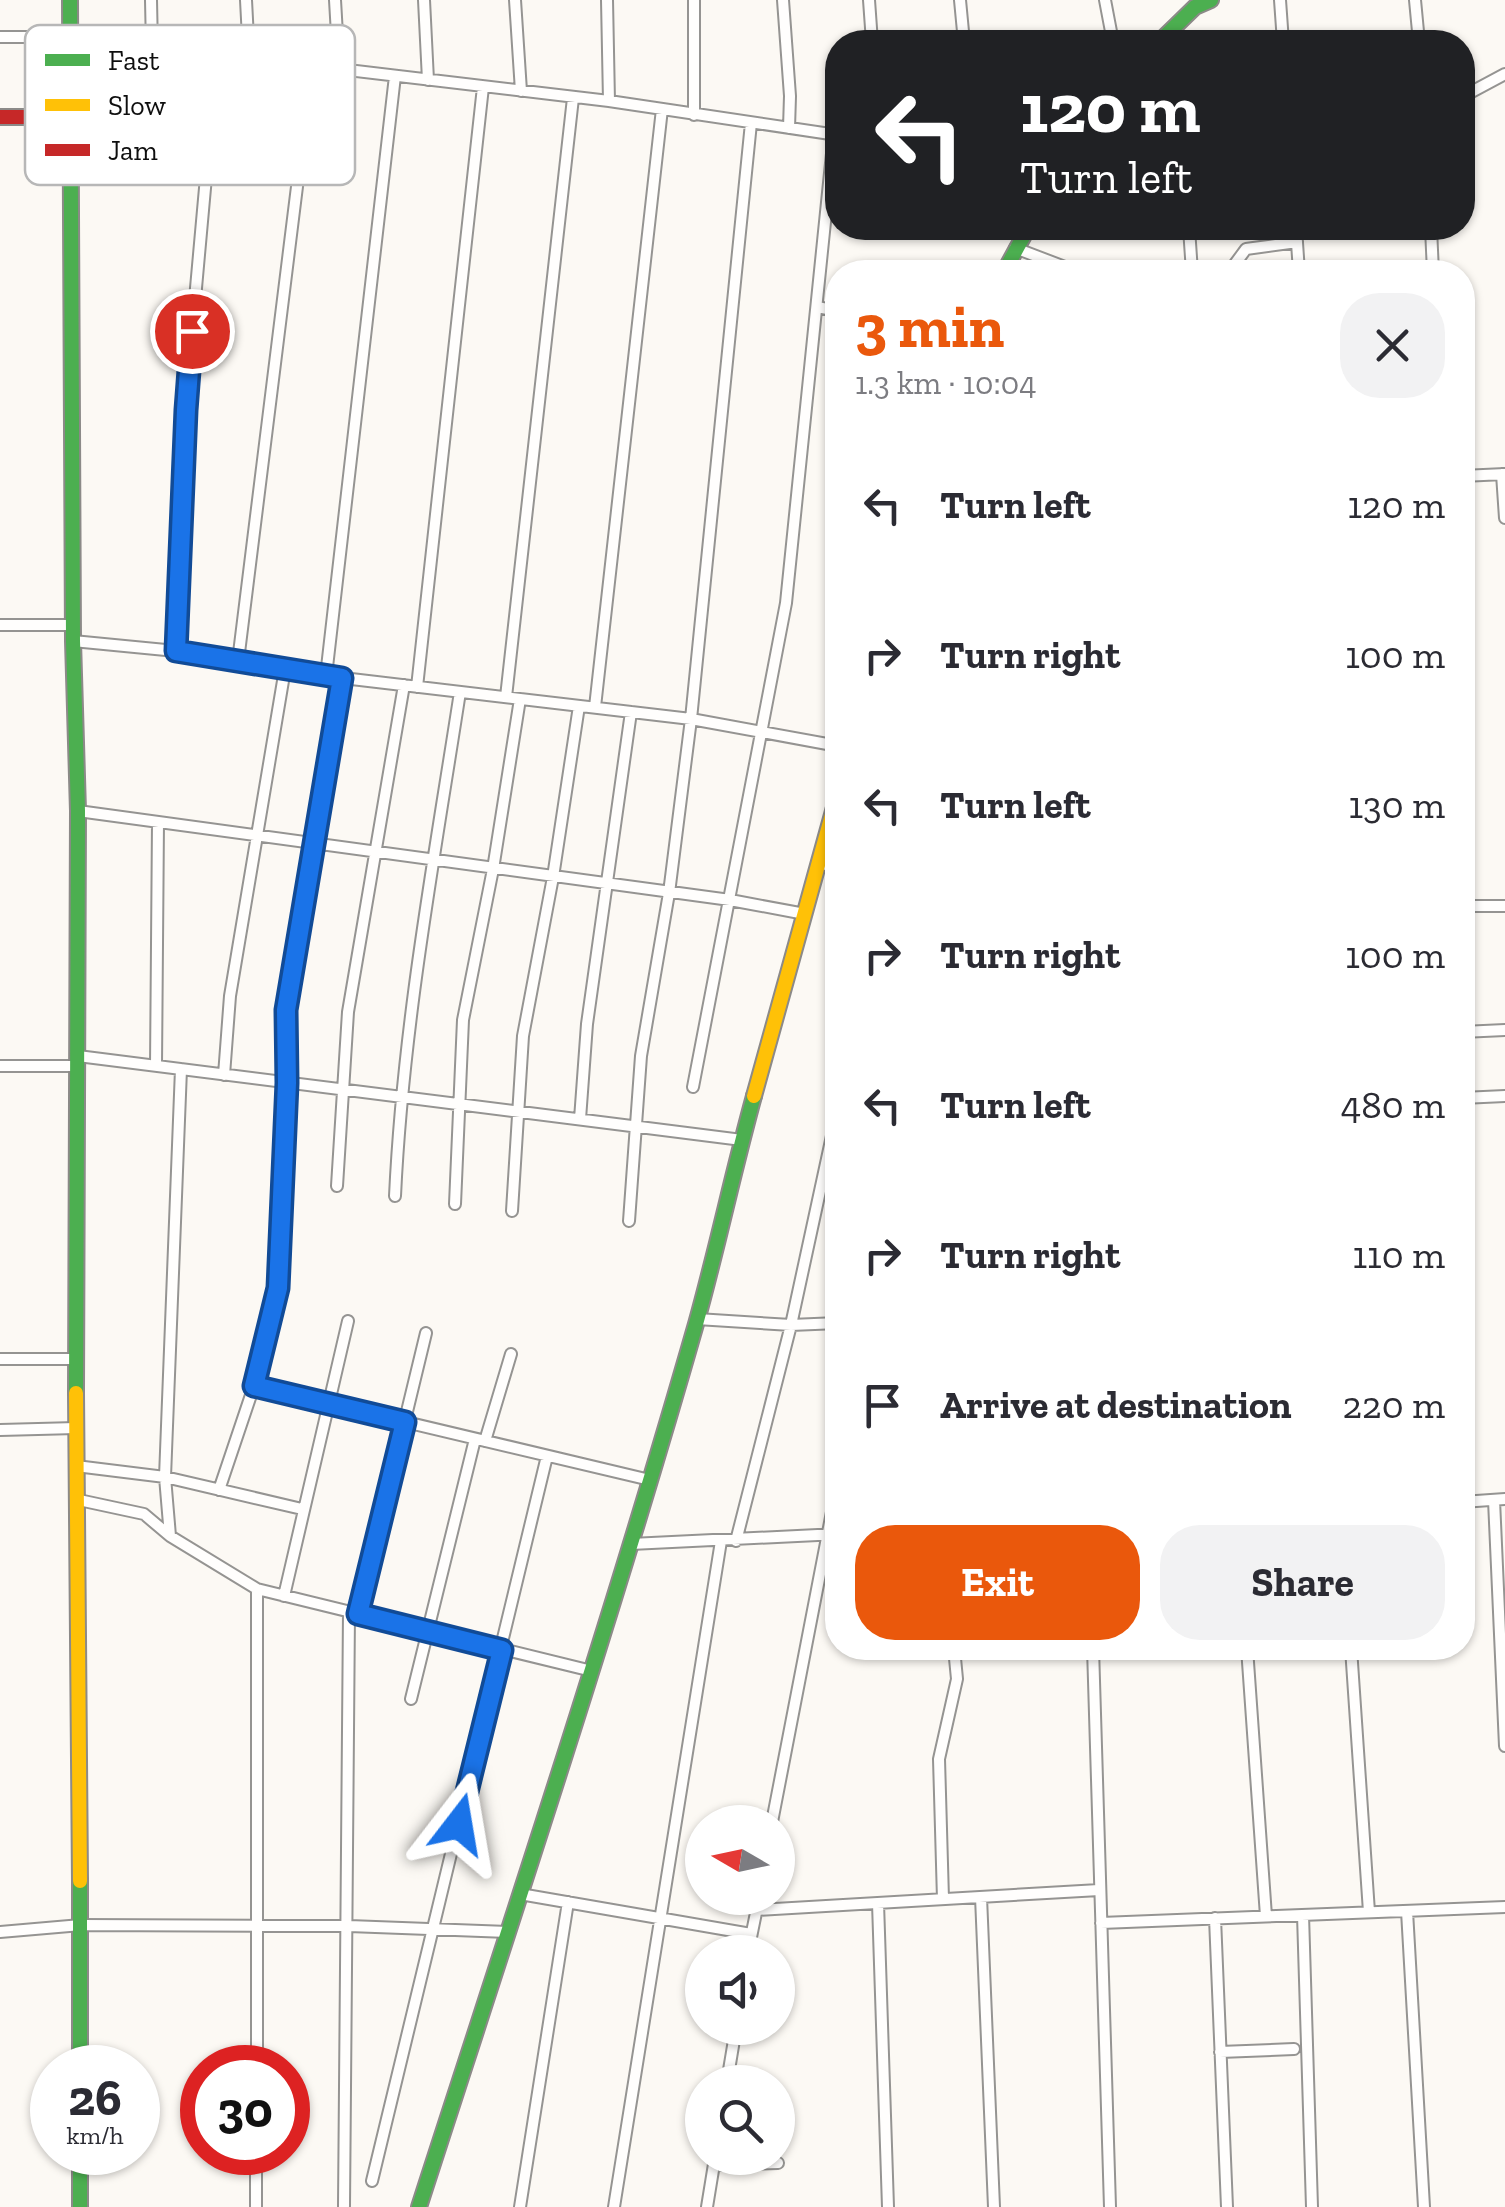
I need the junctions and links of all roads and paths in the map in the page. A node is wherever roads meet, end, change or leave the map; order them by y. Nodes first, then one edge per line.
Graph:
1 (246, 0) edge
2 (335, 0) edge
3 (424, 0) edge
4 (515, 0) edge
5 (608, 0) edge
6 (694, 0) edge
7 (782, 0) edge
8 (869, 0) edge
9 (960, 0) edge
10 (1105, 0) edge
11 (1212, 0) edge
12 (1280, 0) edge
13 (1415, 0) edge
14 (247, 25) edge
15 (336, 25) edge
16 (1176, 26) junction
17 (871, 30) edge
18 (963, 30) edge
19 (1111, 30) edge
20 (1172, 30) edge
21 (1176, 30) edge
22 (1282, 30) edge
23 (1417, 30) edge
24 (355, 70) edge
25 (1505, 74) edge
26 (395, 76) junction
27 (428, 80) junction
28 (484, 87) junction
29 (1475, 90) edge
30 (521, 92) junction
31 (572, 98) junction
32 (609, 101) junction
33 (662, 109) junction
34 (694, 115) junction
35 (751, 123) junction
36 (789, 128) junction
37 (825, 133) edge
38 (71, 185) edge
39 (206, 185) edge
40 (297, 185) edge
41 (825, 226) edge
42 (1021, 240) edge
43 (1297, 242) joint
44 (1016, 248) junction
45 (1010, 260) edge
46 (1047, 260) edge
47 (1237, 260) edge
48 (1298, 260) edge
49 (817, 306) junction
50 (825, 308) edge
51 (1504, 474) edge
52 (1475, 475) edge
53 (1505, 518) edge
54 (74, 624) junction
55 (0, 625) edge
56 (73, 642) junction
57 (176, 651) junction
58 (238, 661) junction
59 (285, 670) junction
60 (326, 676) junction
61 (342, 678) junction
62 (404, 686) junction
63 (417, 687) junction
64 (460, 692) junction
65 (506, 697) junction
66 (520, 699) junction
67 (579, 706) junction
68 (595, 708) junction
69 (631, 712) junction
70 (691, 719) junction
71 (763, 733) junction
72 (825, 744) edge
73 (78, 811) junction
74 (158, 822) junction
75 (256, 836) junction
76 (825, 840) edge
77 (314, 844) junction
78 (375, 852) junction
79 (434, 860) junction
80 (818, 865) junction
81 (825, 865) edge
82 (493, 869) junction
83 (553, 877) junction
84 (608, 885) junction
85 (669, 893) junction
86 (730, 900) junction
87 (1475, 906) edge
88 (1505, 906) edge
89 (805, 914) junction
90 (1505, 1030) edge
91 (1475, 1031) edge
92 (78, 1061) junction
93 (0, 1066) edge
94 (156, 1066) junction
95 (181, 1069) junction
96 (224, 1075) junction
97 (287, 1083) junction
98 (693, 1087) dead end
99 (341, 1089) junction
100 (1505, 1096) edge
101 (400, 1097) junction
102 (1475, 1097) edge
103 (460, 1104) junction
104 (521, 1112) junction
105 (580, 1120) junction
106 (635, 1126) junction
107 (742, 1140) junction
108 (825, 1168) edge
109 (337, 1186) dead end
110 (395, 1196) dead end
111 (455, 1204) dead end
112 (512, 1211) dead end
113 (629, 1220) dead end
114 (697, 1319) junction
115 (348, 1321) dead end
116 (825, 1324) edge
117 (791, 1325) junction
118 (426, 1333) dead end
119 (511, 1354) dead end
120 (0, 1359) edge
121 (75, 1359) junction
122 (254, 1386) junction
123 (331, 1404) junction
124 (405, 1422) junction
125 (76, 1428) junction
126 (0, 1430) edge
127 (480, 1440) junction
128 (548, 1456) junction
129 (76, 1466) junction
130 (165, 1476) junction
131 (650, 1480) junction
132 (219, 1490) junction
133 (1500, 1499) edge
134 (79, 1500) junction
135 (1475, 1501) edge
136 (302, 1509) junction
137 (825, 1534) edge
138 (170, 1536) junction
139 (721, 1541) junction
140 (736, 1541) junction
141 (631, 1544) junction
142 (825, 1563) edge
143 (257, 1589) junction
144 (284, 1596) junction
145 (354, 1613) junction
146 (427, 1631) junction
147 (502, 1650) junction
148 (955, 1660) edge
149 (1093, 1660) edge
150 (1249, 1660) edge
151 (1352, 1660) edge
152 (592, 1671) junction
153 (411, 1699) dead end
154 (1505, 1746) edge
155 (775, 1805) edge
156 (1099, 1890) junction
157 (520, 1894) junction
158 (981, 1897) junction
159 (942, 1899) junction
160 (568, 1902) junction
161 (878, 1903) junction
162 (795, 1904) edge
163 (1505, 1907) edge
164 (1407, 1911) junction
165 (1369, 1912) junction
166 (755, 1915) edge
167 (1303, 1915) junction
168 (1266, 1916) junction
169 (660, 1918) junction
170 (1215, 1918) junction
171 (1100, 1923) junction
172 (81, 1924) junction
173 (258, 1926) junction
174 (349, 1926) junction
175 (433, 1929) junction
176 (0, 1932) edge
177 (508, 1932) junction
178 (751, 1934) joint
179 (80, 2045) edge
180 (256, 2045) edge
181 (1294, 2049) dead end
182 (1220, 2052) junction
183 (80, 2175) edge
184 (256, 2175) edge
185 (713, 2175) edge
186 (372, 2181) dead end
187 (344, 2206) edge
188 (80, 2207) edge
189 (256, 2207) edge
190 (419, 2207) edge
191 (520, 2207) edge
192 (614, 2207) edge
193 (707, 2207) edge
194 (888, 2207) edge
195 (994, 2207) edge
196 (1110, 2207) edge
197 (1227, 2207) edge
198 (1312, 2207) edge
199 (1424, 2207) edge

1 - 14 street
2 - 15 street
3 - 27 street
4 - 30 street
5 - 32 street
6 - 34 street
7 - 36 street
8 - 17 street
9 - 18 street
10 - 19 street
11 - 16 street
12 - 22 street
13 - 23 street
16 - 20 street
16 - 21 street
24 - 26 street
25 - 29 street
26 - 27 street
26 - 60 street
27 - 28 street
28 - 30 street
28 - 63 street
30 - 31 street
31 - 32 street
31 - 65 street
32 - 33 street
33 - 34 street
33 - 68 street
34 - 35 street
35 - 36 street
35 - 70 street
36 - 37 street
38 - 54 street
39 - 57 street
40 - 58 street
41 - 49 street
42 - 44 street
43 - 47 street
43 - 48 street
44 - 45 street
44 - 46 street
49 - 50 street
49 - 71 street
51 - 52 street
51 - 53 street
54 - 55 street
54 - 56 street
56 - 57 street
56 - 73 street
57 - 58 street
58 - 59 street
59 - 60 street
59 - 75 street
60 - 61 street
61 - 62 street
61 - 77 street
62 - 63 street
62 - 78 street
63 - 64 street
64 - 65 street
64 - 79 street
65 - 66 street
66 - 67 street
66 - 82 street
67 - 68 street
67 - 83 street
68 - 69 street
69 - 70 street
69 - 84 street
70 - 71 street
70 - 85 street
71 - 72 street
71 - 86 street
73 - 74 street
73 - 92 street
74 - 75 street
74 - 94 street
75 - 77 street
75 - 96 street
76 - 80 street
77 - 78 street
77 - 97 street
78 - 79 street
78 - 99 street
79 - 82 street
79 - 101 street
80 - 81 street
80 - 89 street
82 - 83 street
82 - 103 street
83 - 84 street
83 - 104 street
84 - 85 street
84 - 105 street
85 - 86 street
85 - 106 street
86 - 89 street
86 - 98 street
87 - 88 street
89 - 107 street
90 - 91 street
92 - 93 street
92 - 94 street
92 - 121 street
94 - 95 street
95 - 96 street
95 - 130 street
96 - 97 street
97 - 99 street
97 - 122 street
99 - 101 street
99 - 109 street
100 - 102 street
101 - 103 street
101 - 110 street
103 - 104 street
103 - 111 street
104 - 105 street
104 - 112 street
105 - 106 street
106 - 107 street
106 - 113 street
107 - 114 street
108 - 117 street
114 - 117 street
114 - 131 street
115 - 123 street
116 - 117 street
117 - 140 street
118 - 124 street
119 - 127 street
120 - 121 street
121 - 125 street
122 - 123 street
122 - 132 street
123 - 124 street
123 - 136 street
124 - 127 street
124 - 145 street
125 - 126 street
125 - 129 street
127 - 128 street
127 - 146 street
128 - 131 street
128 - 147 street
129 - 130 street
129 - 134 street
130 - 132 street
130 - 138 street
131 - 141 street
132 - 136 street
133 - 135 street
133 - 154 street
134 - 138 street
134 - 172 street
136 - 144 street
137 - 140 street
138 - 143 street
139 - 140 street
139 - 141 street
139 - 169 street
141 - 152 street
142 - 155 street
143 - 144 street
143 - 173 street
144 - 145 street
145 - 146 street
145 - 174 street
146 - 147 street
146 - 153 street
147 - 152 street
147 - 175 street
148 - 159 street
149 - 156 street
150 - 168 street
151 - 165 street
152 - 157 street
156 - 158 street
156 - 171 street
157 - 160 street
157 - 177 street
158 - 159 street
158 - 195 street
159 - 161 street
160 - 169 street
160 - 191 street
161 - 162 street
161 - 194 street
163 - 164 street
164 - 165 street
164 - 199 street
165 - 167 street
166 - 178 street
167 - 168 street
167 - 198 street
168 - 170 street
169 - 178 street
169 - 192 street
170 - 171 street
170 - 182 street
171 - 196 street
172 - 173 street
172 - 176 street
172 - 179 street
173 - 174 street
173 - 180 street
174 - 175 street
174 - 187 street
175 - 177 street
175 - 186 street
177 - 190 street
181 - 182 street
182 - 197 street
183 - 188 street
184 - 189 street
185 - 193 street

